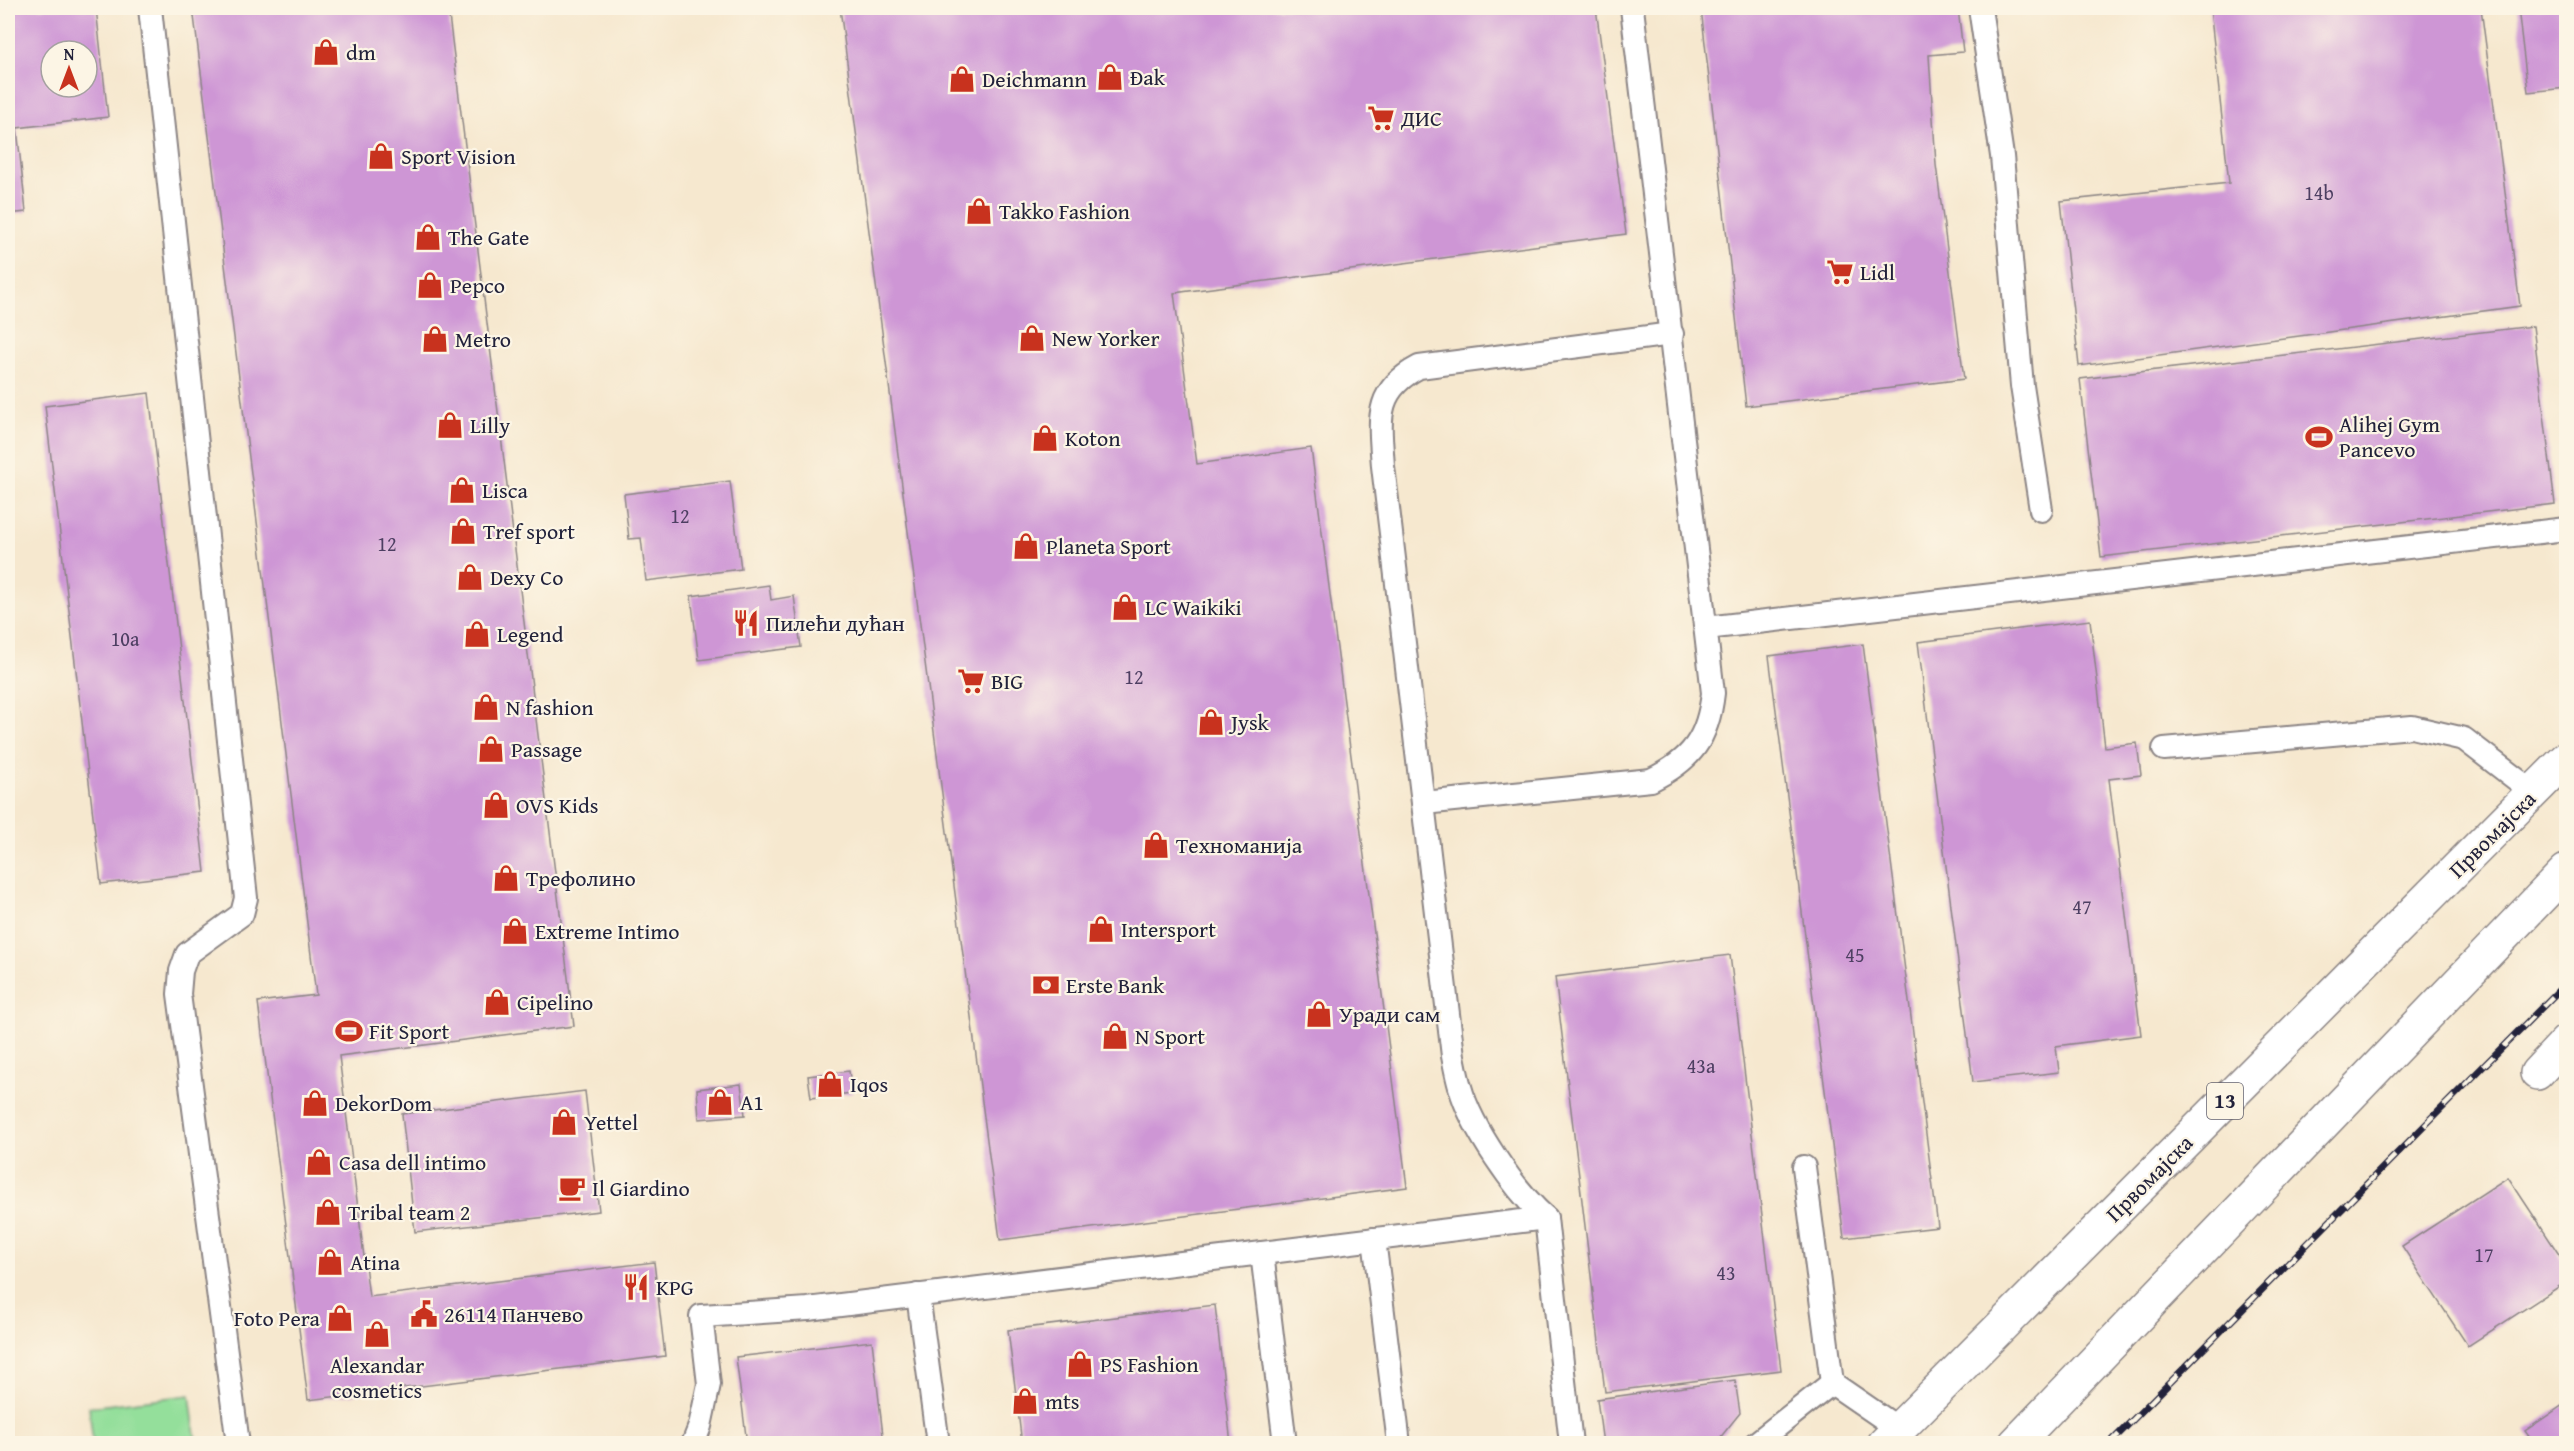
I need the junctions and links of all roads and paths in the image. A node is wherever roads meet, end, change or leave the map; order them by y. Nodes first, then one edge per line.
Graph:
1 (150, 8) edge
2 (1632, 8) edge
3 (1980, 8) edge
4 (1672, 334) junction
5 (2041, 510) dead end
6 (2566, 529) edge
7 (1706, 628) junction
8 (2164, 749) dead end
9 (2566, 759) edge
10 (2533, 792) junction
11 (1424, 803) junction
12 (2566, 871) edge
13 (2566, 1042) edge
14 (2537, 1072) dead end
15 (1804, 1167) dead end
16 (1546, 1218) junction
17 (1374, 1239) junction
18 (1262, 1253) junction
19 (918, 1295) junction
20 (1832, 1383) junction
21 (1892, 1436) edge
22 (238, 1443) edge
23 (693, 1443) edge
24 (938, 1443) edge
25 (1285, 1443) edge
26 (1399, 1443) edge
27 (1571, 1443) edge
28 (1755, 1443) edge
29 (2015, 1443) edge

1 - 22 lane
2 - 4 lane
3 - 5 lane
4 - 7 lane
4 - 11 lane
6 - 7 lane
7 - 11 lane
8 - 10 lane
9 - 10 main road, Првомајска / 13
10 - 21 main road, Првомајска / 13
11 - 16 lane
12 - 29 main road
13 - 14 main road
15 - 20 lane
16 - 17 lane
16 - 27 lane
17 - 18 lane
17 - 26 lane
18 - 19 lane
18 - 25 lane
19 - 23 lane
19 - 24 lane
20 - 21 lane
20 - 28 lane

